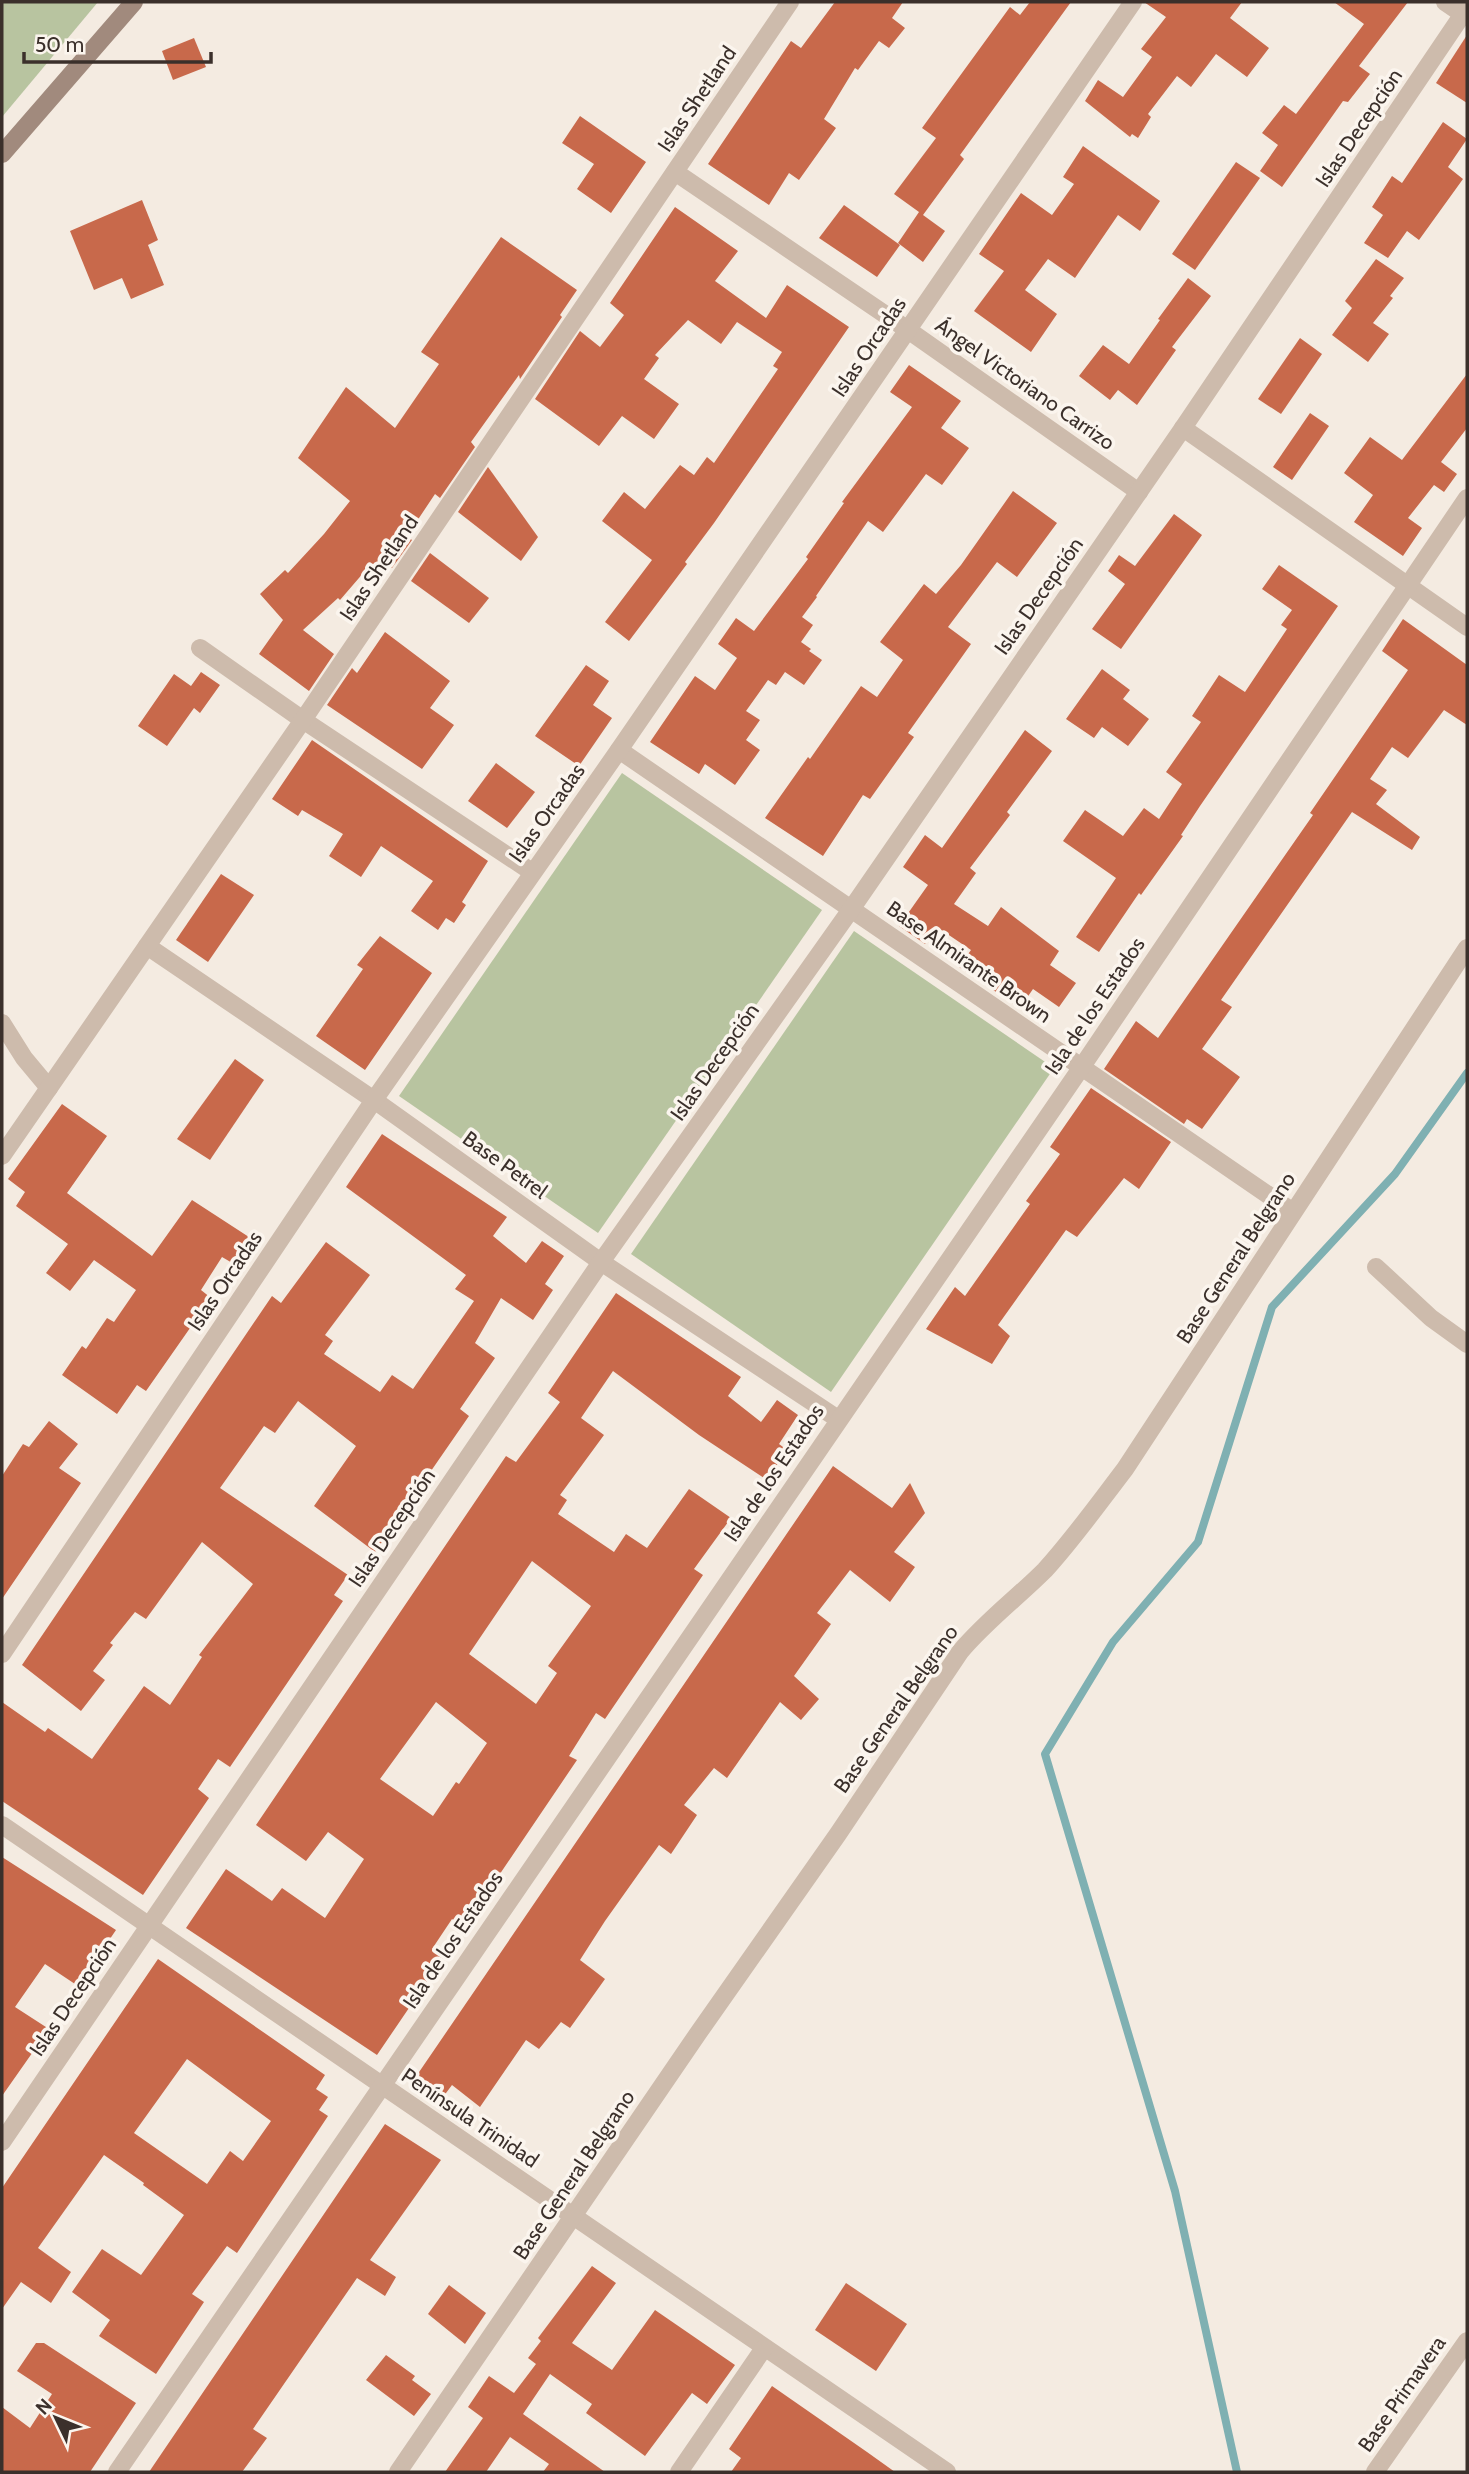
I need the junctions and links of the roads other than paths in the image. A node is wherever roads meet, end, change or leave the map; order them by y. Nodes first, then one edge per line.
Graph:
1 (134, 2) edge
2 (789, 2) edge
3 (1133, 2) edge
4 (1445, 2) edge
5 (1466, 13) edge
6 (2, 154) edge
7 (675, 172) junction
8 (908, 330) junction
9 (1183, 428) junction
10 (1139, 492) junction
11 (1467, 498) edge
12 (1408, 586) junction
13 (1467, 627) edge
14 (200, 648) dead end
15 (303, 720) junction
16 (620, 750) junction
17 (532, 872) junction
18 (852, 908) junction
19 (147, 946) junction
20 (1467, 948) edge
21 (2, 1023) edge
22 (1081, 1068) junction
23 (49, 1088) junction
24 (374, 1100) junction
25 (2, 1156) edge
26 (1293, 1212) junction
27 (601, 1262) junction
28 (1376, 1267) dead end
29 (1467, 1344) edge
30 (838, 1419) junction
31 (2, 1654) edge
32 (2, 1825) edge
33 (149, 1925) junction
34 (381, 2085) junction
35 (2, 2142) edge
36 (574, 2215) junction
37 (1467, 2341) edge
38 (764, 2348) junction
39 (117, 2472) edge
40 (398, 2472) edge
41 (679, 2472) edge
42 (947, 2472) edge
43 (1374, 2472) edge

1 - 6 main road
2 - 7 street, Islas Shetland
3 - 8 street, Islas Orcadas
4 - 5 street
5 - 9 street, Islas Decepción
7 - 8 street, Ángel Victoriano Carrizo
7 - 15 street, Islas Shetland
8 - 10 street, Ángel Victoriano Carrizo
8 - 16 street, Islas Orcadas
9 - 10 street, Islas Decepción
9 - 12 street
10 - 18 street, Islas Decepción
11 - 12 street, Isla de los Estados
12 - 13 street
12 - 22 street, Isla de los Estados
14 - 15 street
15 - 17 street
15 - 19 street, Islas Shetland
16 - 17 street, Islas Orcadas
16 - 18 street, Base Almirante Brown
17 - 24 street, Islas Orcadas
18 - 22 street, Base Almirante Brown
18 - 27 street, Islas Decepción
19 - 23 street, Islas Shetland
19 - 24 street, Base Petrel
20 - 26 street, Base General Belgrano
21 - 23 street
22 - 26 street, Base Almirante Brown
22 - 30 street, Isla de los Estados
23 - 25 street, Islas Shetland
24 - 27 street, Base Petrel
24 - 31 street, Islas Orcadas
26 - 36 street, Base General Belgrano
27 - 30 street, Base Petrel
27 - 33 street, Islas Decepción
28 - 29 street
30 - 34 street, Isla de los Estados
32 - 33 street, Península Trinidad
33 - 34 street, Península Trinidad
33 - 35 street, Islas Decepción
34 - 36 street, Península Trinidad
34 - 39 street, Isla de los Estados
36 - 38 street, Península Trinidad
36 - 40 street, Base General Belgrano
37 - 43 street, Base Primavera
38 - 41 street
38 - 42 street, Península Trinidad

